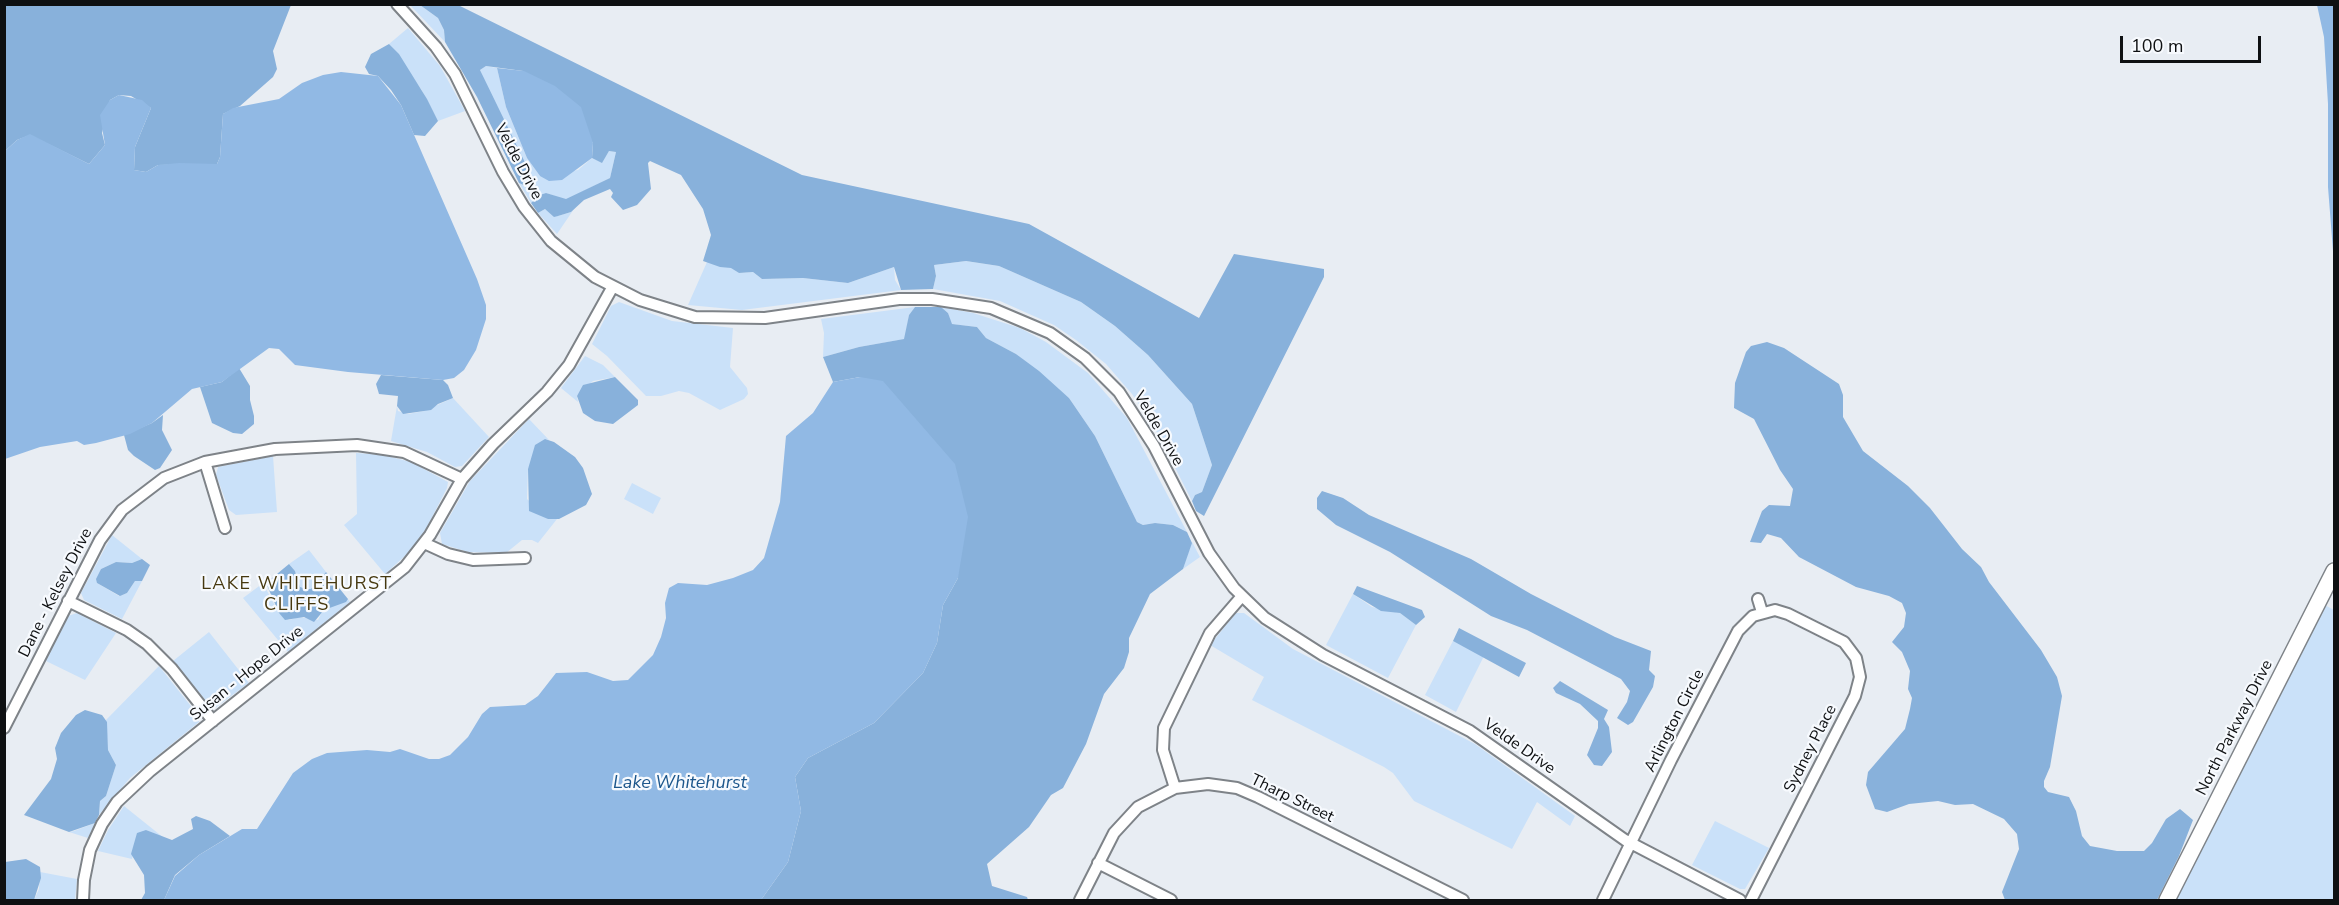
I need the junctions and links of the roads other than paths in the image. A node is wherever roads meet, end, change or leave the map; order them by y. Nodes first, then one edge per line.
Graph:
1 (397, 4) edge
2 (612, 288) junction
3 (205, 462) junction
4 (462, 479) junction
5 (225, 528) dead end
6 (424, 543) junction
7 (525, 558) dead end
8 (2334, 571) edge
9 (1242, 596) junction
10 (1758, 599) dead end
11 (68, 601) junction
12 (1761, 612) junction
13 (213, 721) junction
14 (4, 728) edge
15 (1175, 788) junction
16 (1632, 844) junction
17 (1098, 863) junction
18 (1449, 897) edge
19 (83, 900) edge
20 (1080, 900) edge
21 (1171, 900) edge
22 (1463, 900) edge
23 (1603, 900) edge
24 (1740, 900) edge
25 (1751, 900) edge
26 (2167, 900) edge

1 - 2 street, Velde Drive
2 - 4 street, Susan - Hope Drive
2 - 9 street, Velde Drive
3 - 4 street, Dane - Kelsey Drive
3 - 5 street
3 - 11 street, Dane - Kelsey Drive
4 - 6 street, Susan - Hope Drive
6 - 7 street
6 - 13 street, Susan - Hope Drive
8 - 26 main road, North Parkway Drive
9 - 15 street
9 - 16 street, Velde Drive
10 - 12 street
11 - 13 street
11 - 14 street, Dane - Kelsey Drive
12 - 16 street, Arlington Circle
12 - 25 street, Sydney Place
13 - 19 street, Susan - Hope Drive
15 - 17 street, Tharp Street
15 - 18 street, Tharp Street
16 - 23 street, Arlington Circle
16 - 24 street, Velde Drive
17 - 20 street, Tharp Street
17 - 21 street
18 - 22 street, Tharp Street

